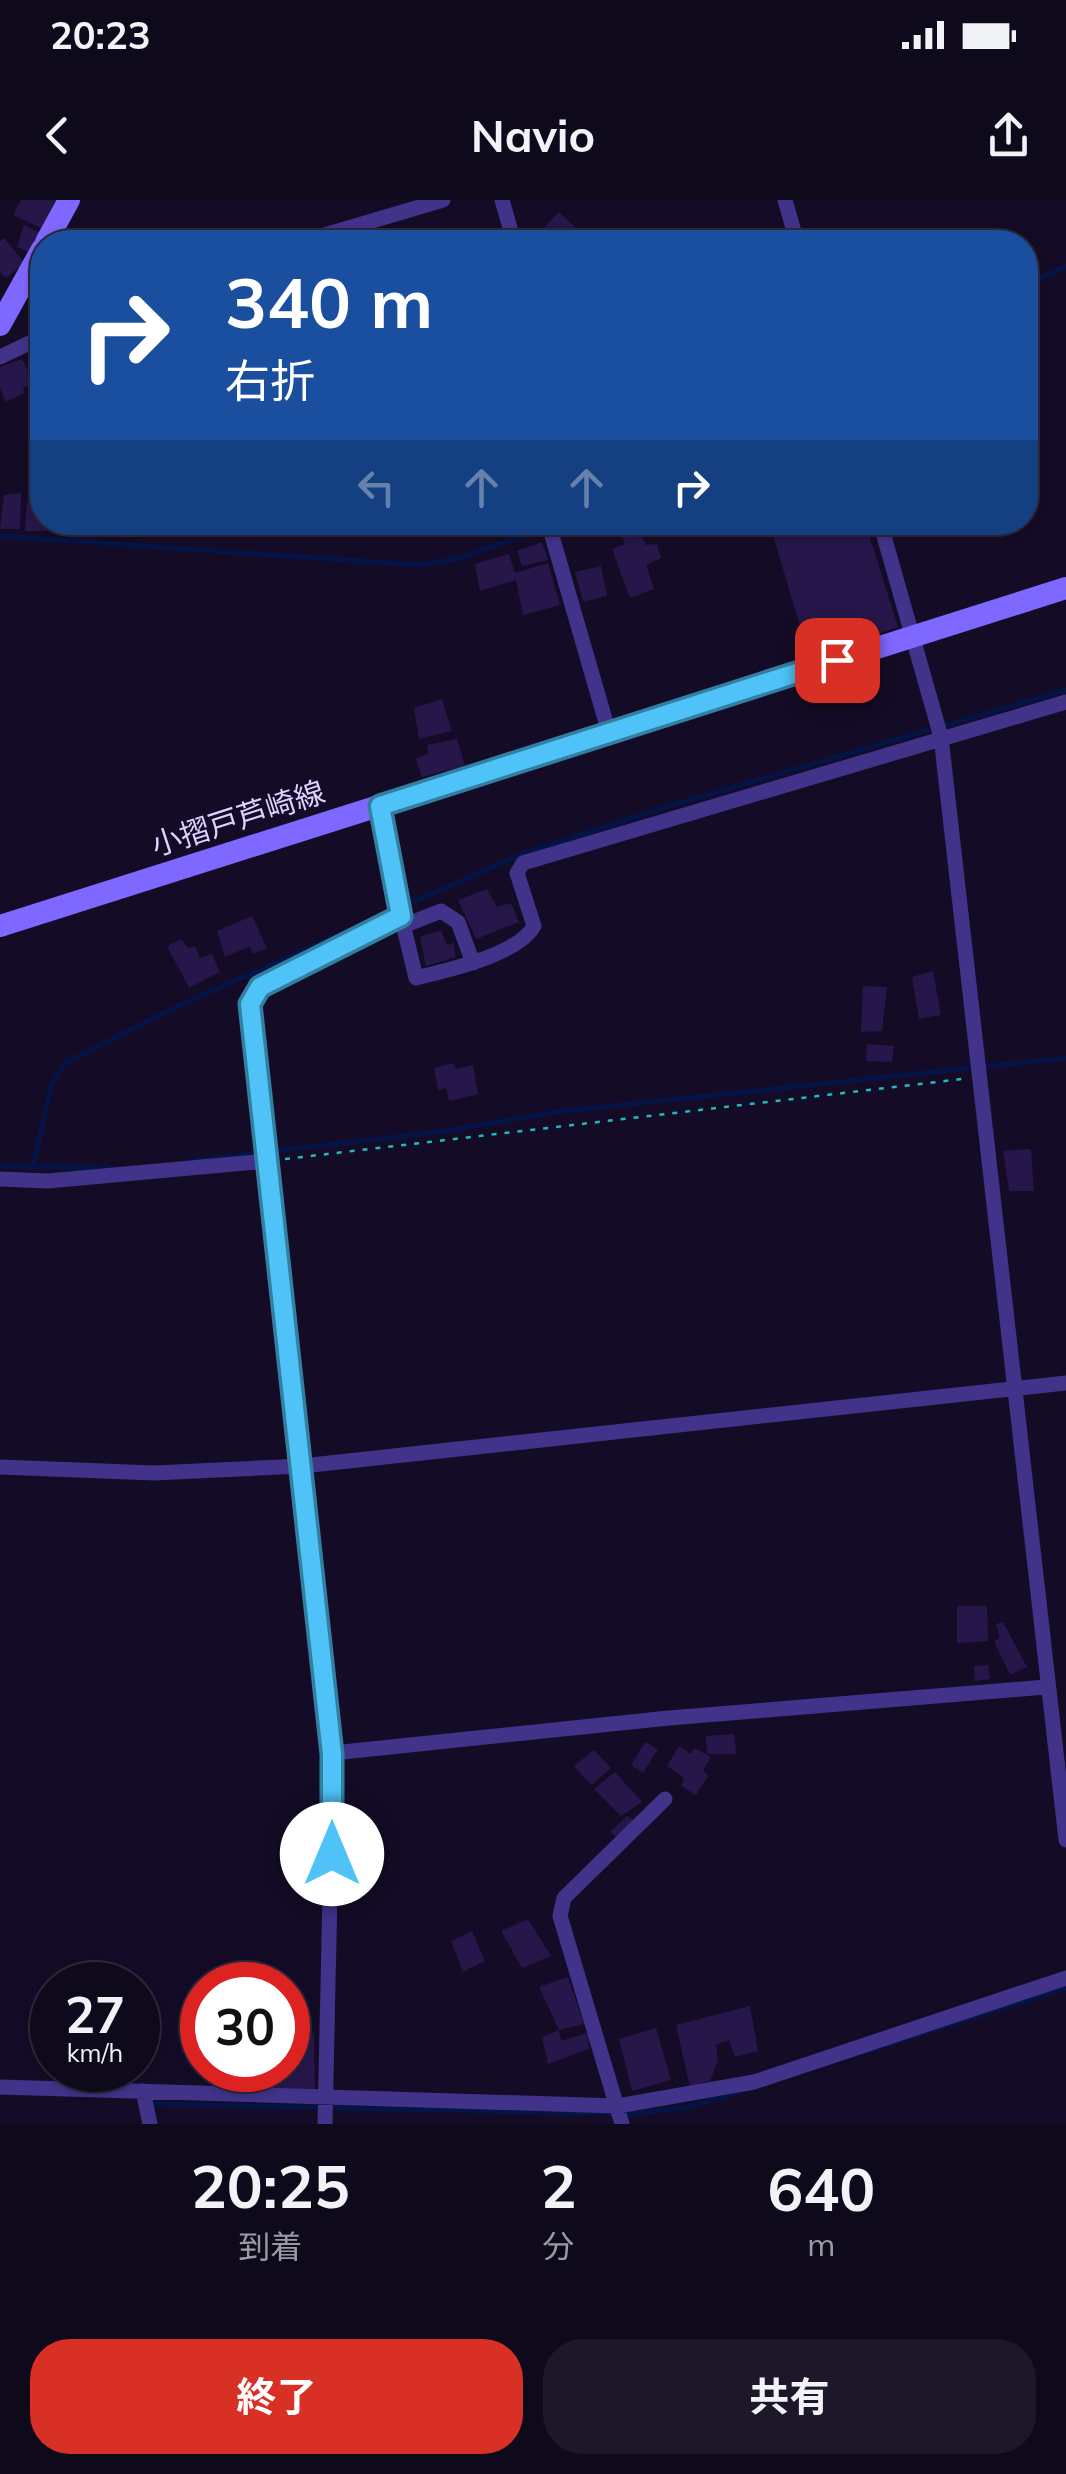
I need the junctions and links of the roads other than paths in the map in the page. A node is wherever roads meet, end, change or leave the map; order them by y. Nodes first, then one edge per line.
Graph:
1 (70, 200) edge
2 (443, 200) edge
3 (502, 200) edge
4 (785, 200) edge
5 (53, 230) edge
6 (342, 230) edge
7 (511, 230) edge
8 (794, 230) edge
9 (30, 271) edge
10 (0, 326) edge
11 (30, 343) edge
12 (0, 357) edge
13 (552, 535) edge
14 (884, 535) edge
15 (1066, 588) edge
16 (913, 635) junction
17 (1066, 702) edge
18 (609, 733) junction
19 (941, 736) junction
20 (380, 806) junction
21 (402, 921) junction
22 (0, 926) edge
23 (473, 963) junction
24 (267, 1161) junction
25 (0, 1179) edge
26 (1066, 1382) edge
27 (1016, 1387) junction
28 (302, 1466) junction
29 (0, 1468) edge
30 (1046, 1687) junction
31 (332, 1754) junction
32 (665, 1799) dead end
33 (1066, 1840) edge
34 (1066, 1978) edge
35 (0, 2087) edge
36 (30, 2088) edge
37 (160, 2091) edge
38 (143, 2092) edge
39 (325, 2096) junction
40 (618, 2106) junction
41 (150, 2124) edge
42 (325, 2124) edge
43 (622, 2124) edge

1 - 5 main road
2 - 6 street
3 - 7 street
4 - 8 street
9 - 10 main road
11 - 12 street
13 - 18 street
14 - 16 street
15 - 16 main road, 小摺戸芦崎線
16 - 18 main road, 小摺戸芦崎線
16 - 19 street
17 - 19 street
18 - 20 main road, 小摺戸芦崎線
19 - 23 street
19 - 27 street
20 - 21 street
20 - 22 main road, 小摺戸芦崎線
21 - 23 street
21 - 23 street
21 - 24 street
24 - 25 street
24 - 28 street
26 - 27 street
27 - 28 street
27 - 30 street
28 - 29 street
28 - 31 street
30 - 31 street
30 - 33 street
31 - 39 street
32 - 40 street
34 - 40 street
35 - 36 street
37 - 39 street
38 - 41 street
39 - 40 street
39 - 42 street
40 - 43 street

